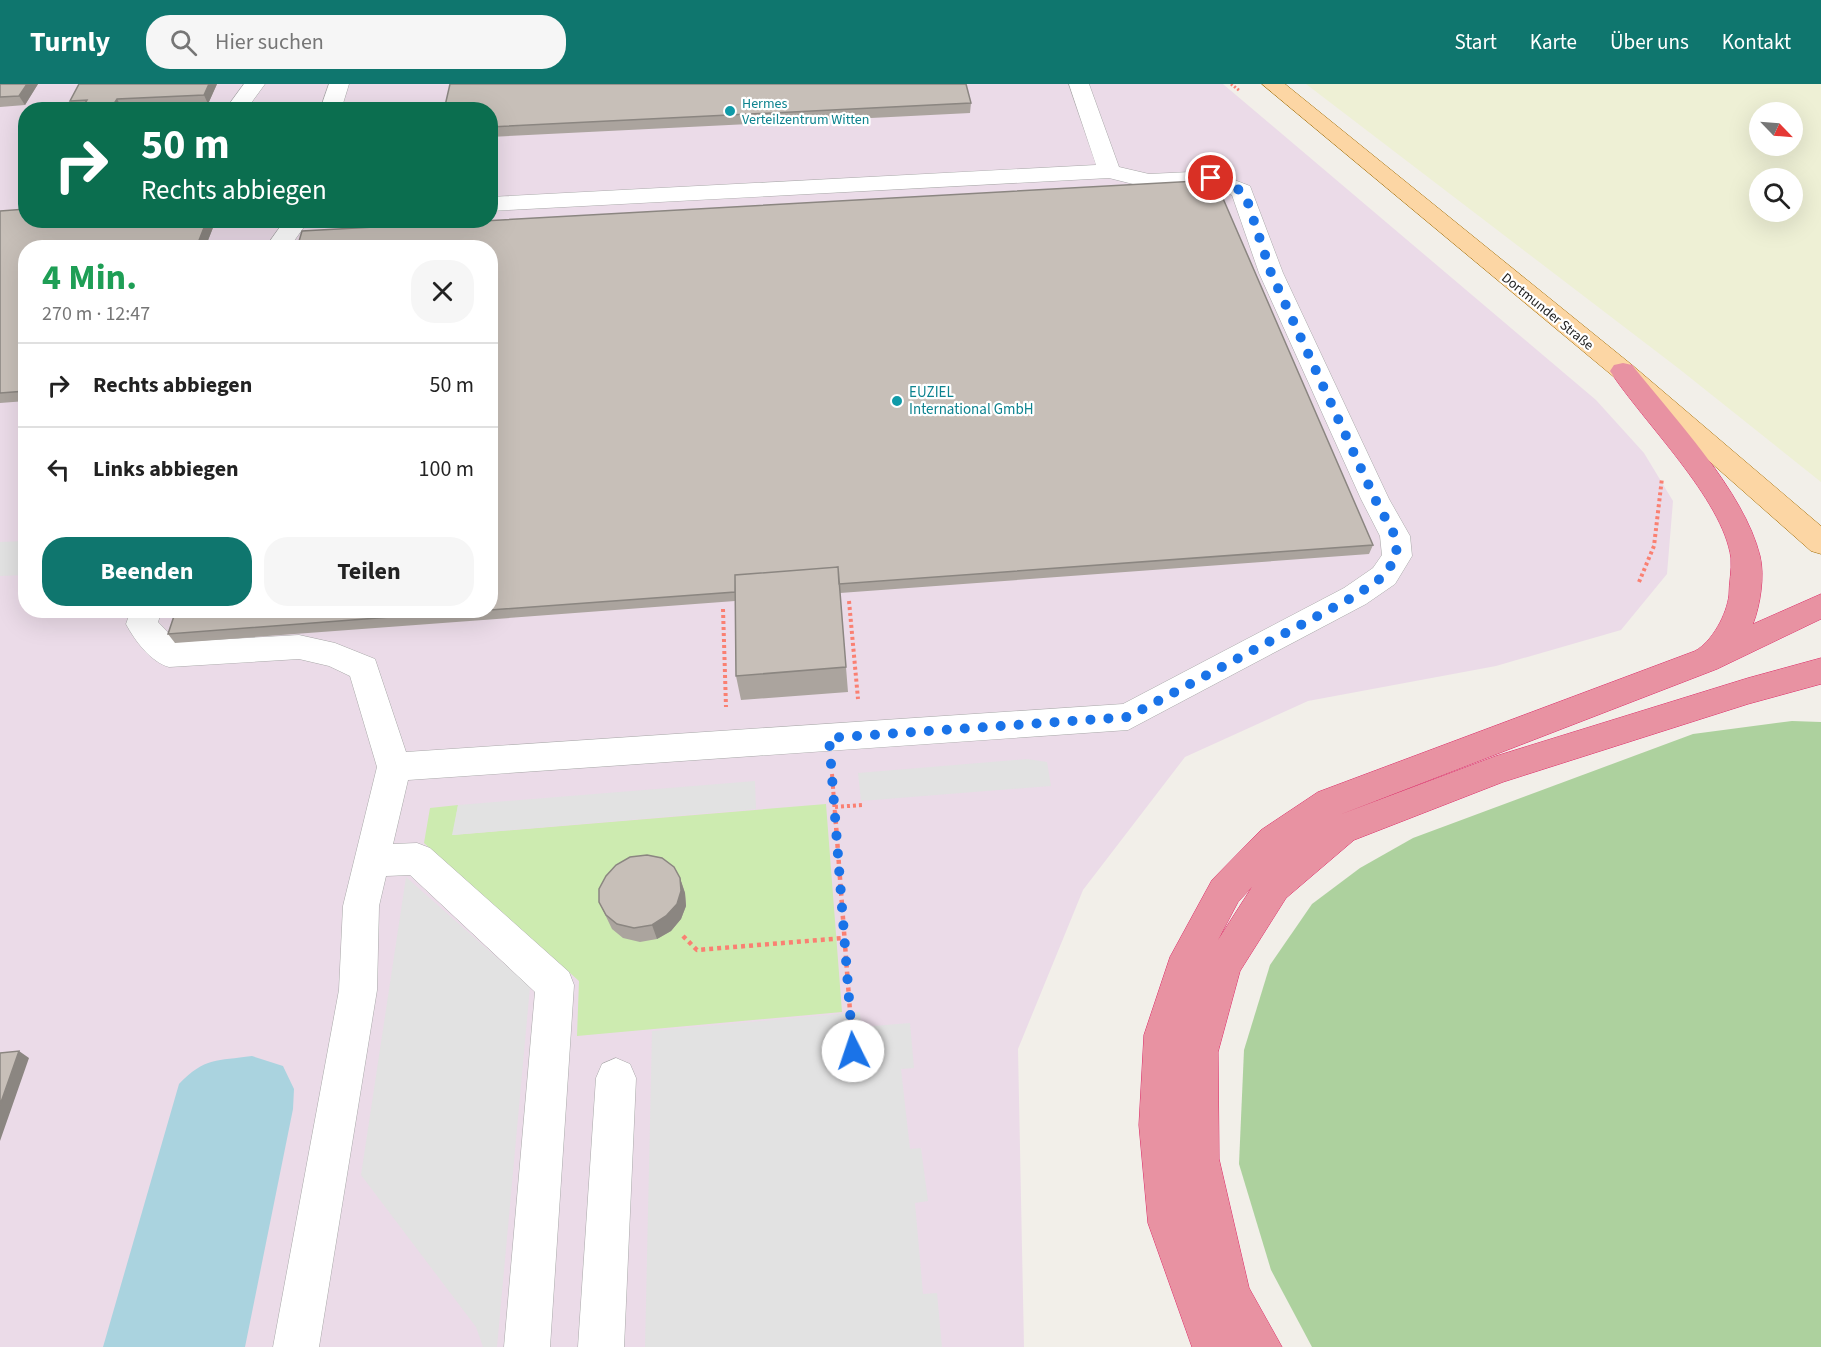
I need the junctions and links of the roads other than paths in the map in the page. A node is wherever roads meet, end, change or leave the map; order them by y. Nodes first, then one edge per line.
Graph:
1 (255, 84) edge
2 (339, 84) edge
3 (1079, 84) edge
4 (1272, 84) edge
5 (241, 102) edge
6 (333, 102) edge
7 (1109, 171) junction
8 (498, 204) edge
9 (291, 228) edge
10 (281, 240) edge
11 (1623, 372) junction
12 (1821, 543) edge
13 (1821, 606) edge
14 (144, 618) edge
15 (1706, 660) junction
16 (1821, 671) edge
17 (394, 767) junction
18 (372, 861) junction
19 (616, 1078) dead end
20 (296, 1347) edge
21 (527, 1347) edge
22 (602, 1347) edge
23 (1215, 1347) edge
24 (1259, 1347) edge

1 - 5 lane
2 - 6 lane
3 - 7 lane
4 - 11 main road, Dortmunder Straße
7 - 8 lane
7 - 17 lane
9 - 10 lane
11 - 12 main road, Dortmunder Straße
11 - 15 highway
13 - 15 highway
14 - 17 lane
15 - 23 highway
16 - 24 highway
17 - 18 lane
18 - 20 lane
18 - 21 lane
19 - 22 lane

